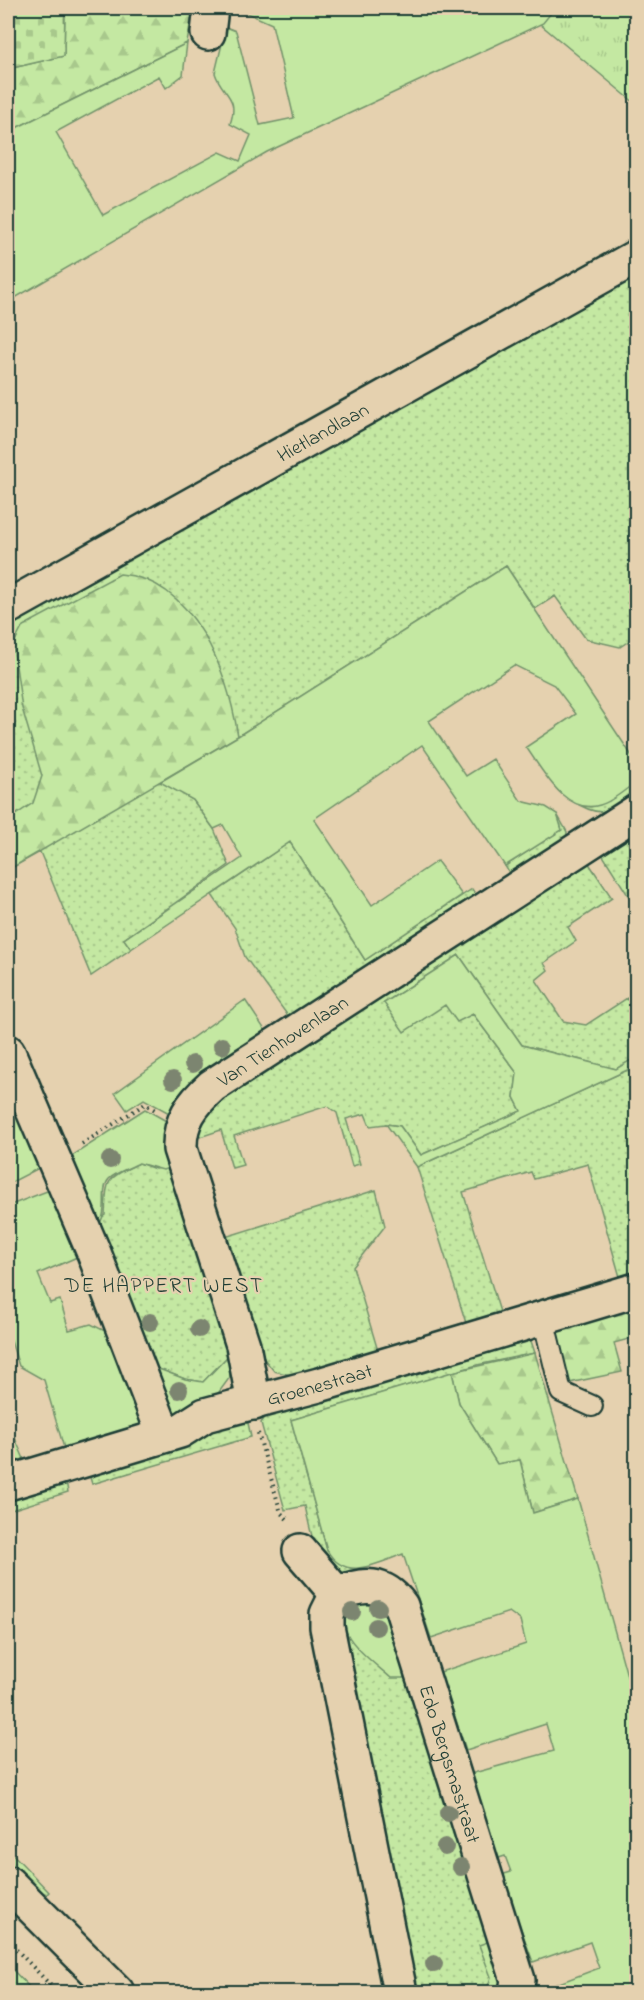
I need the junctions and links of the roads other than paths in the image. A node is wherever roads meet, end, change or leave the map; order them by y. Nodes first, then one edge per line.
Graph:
1 (636, 257) edge
2 (8, 607) edge
3 (636, 812) edge
4 (8, 1052) edge
5 (636, 1290) edge
6 (543, 1318) junction
7 (254, 1402) junction
8 (592, 1406) dead end
9 (164, 1435) junction
10 (8, 1484) edge
11 (300, 1551) road end
12 (338, 1594) junction
13 (8, 1883) edge
14 (117, 1992) edge
15 (400, 1992) edge
16 (516, 1992) edge

1 - 2 street, Hietlandlaan
3 - 7 street, Van Tienhovenlaan
4 - 9 street
5 - 6 street, Groenestraat
6 - 7 street, Groenestraat
6 - 8 lane
7 - 9 street, Groenestraat
9 - 10 street, Groenestraat
11 - 12 street
12 - 15 street
12 - 16 street, Edo Bergsmastraat
13 - 14 street

